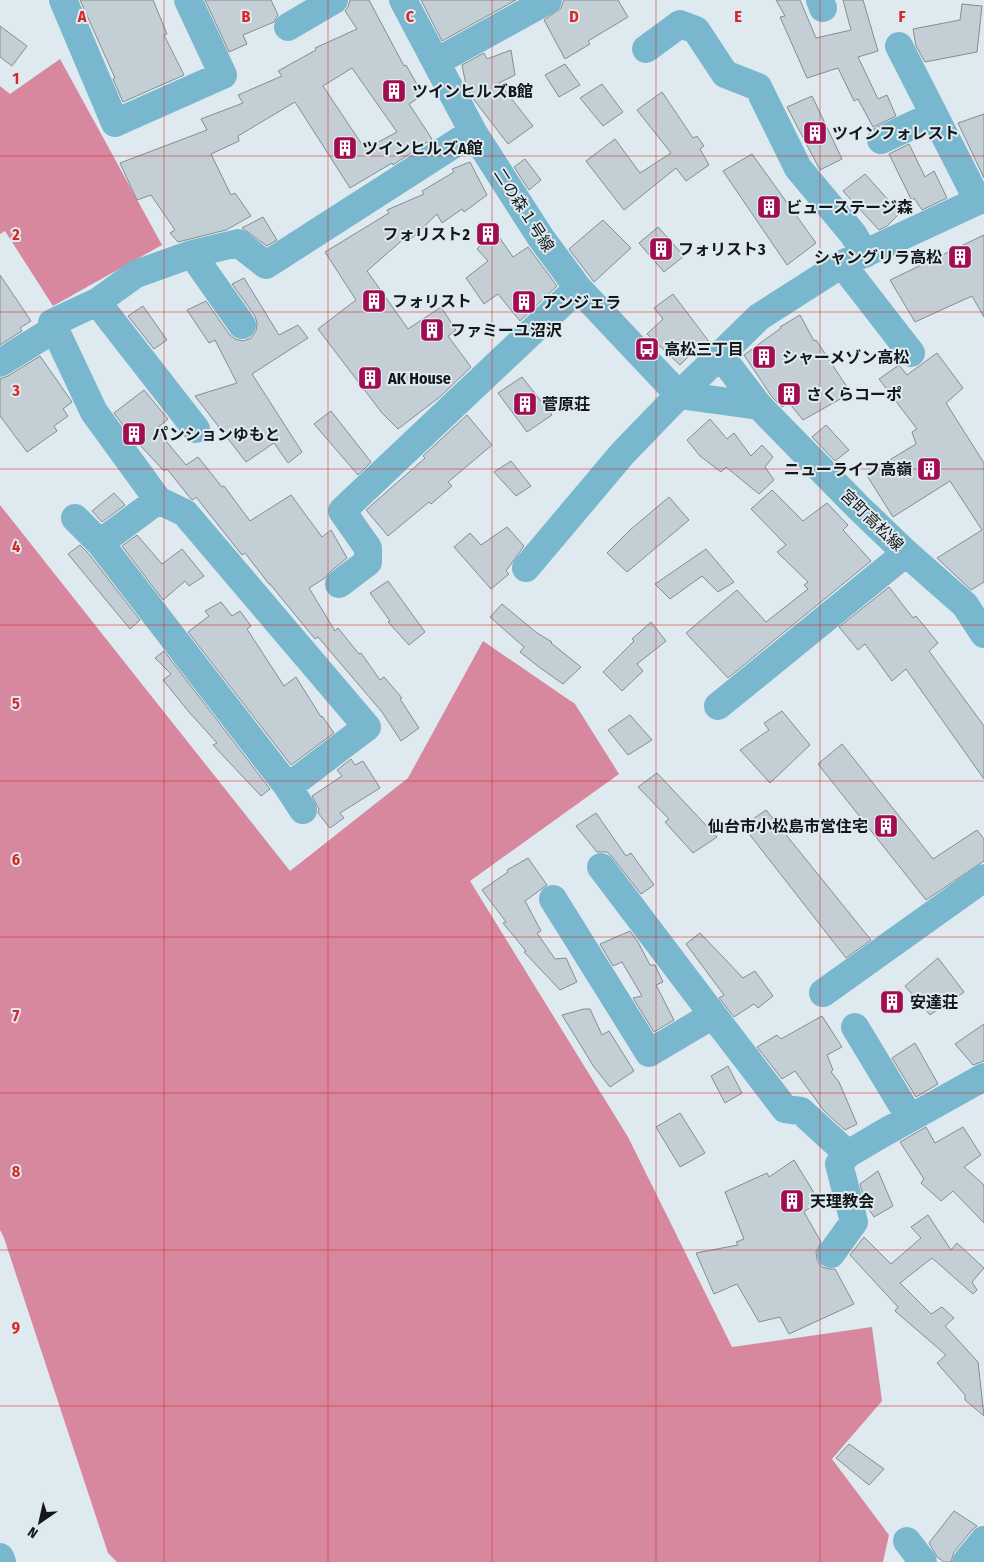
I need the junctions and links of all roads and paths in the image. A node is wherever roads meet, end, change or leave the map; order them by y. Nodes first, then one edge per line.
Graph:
1 (63, 0) edge
2 (188, 0) edge
3 (334, 0) edge
4 (403, 0) edge
5 (548, 0) edge
6 (288, 27) dead end
7 (899, 46) dead end
8 (646, 49) dead end
9 (436, 62) junction
10 (934, 115) junction
11 (473, 132) junction
12 (881, 140) dead end
13 (981, 200) edge
14 (192, 254) junction
15 (853, 259) junction
16 (578, 288) junction
17 (97, 302) junction
18 (242, 325) dead end
19 (56, 328) junction
20 (911, 353) dead end
21 (720, 355) junction
22 (0, 363) edge
23 (679, 395) junction
24 (759, 406) junction
25 (196, 429) dead end
26 (158, 500) junction
27 (75, 518) dead end
28 (100, 543) junction
29 (906, 552) junction
30 (526, 568) dead end
31 (339, 584) dead end
32 (974, 599) edge
33 (984, 634) edge
34 (718, 706) dead end
35 (288, 787) junction
36 (303, 810) dead end
37 (601, 866) dead end
38 (984, 878) edge
39 (553, 899) dead end
40 (823, 993) dead end
41 (713, 1015) junction
42 (855, 1027) dead end
43 (984, 1077) edge
44 (910, 1118) junction
45 (848, 1154) junction
46 (832, 1254) dead end
47 (984, 1540) edge
48 (0, 1557) edge
49 (2, 1562) edge
50 (966, 1562) edge

1 - 2 street
3 - 6 street
4 - 9 street, 二の森１号線
5 - 9 street
7 - 10 street
8 - 15 street
9 - 11 street, 二の森１号線
10 - 12 street
10 - 13 street
11 - 14 street
11 - 16 street, 二の森１号線
13 - 15 street
14 - 17 street
14 - 18 street
15 - 20 street
15 - 21 street
16 - 23 street, 二の森１号線
16 - 31 street
17 - 19 street
17 - 25 street
19 - 22 street
19 - 26 street
21 - 23 street
21 - 24 street, 宮町高松線
23 - 24 street
23 - 30 street
24 - 29 street, 宮町高松線
26 - 28 street
26 - 35 street
27 - 28 street
28 - 35 street
29 - 32 street, 宮町高松線
29 - 34 street
32 - 33 street, 宮町高松線
35 - 36 street
37 - 41 street
38 - 40 street
39 - 41 street
41 - 45 street
42 - 44 street
43 - 44 street
44 - 45 street
45 - 46 street
47 - 50 street
48 - 49 street

